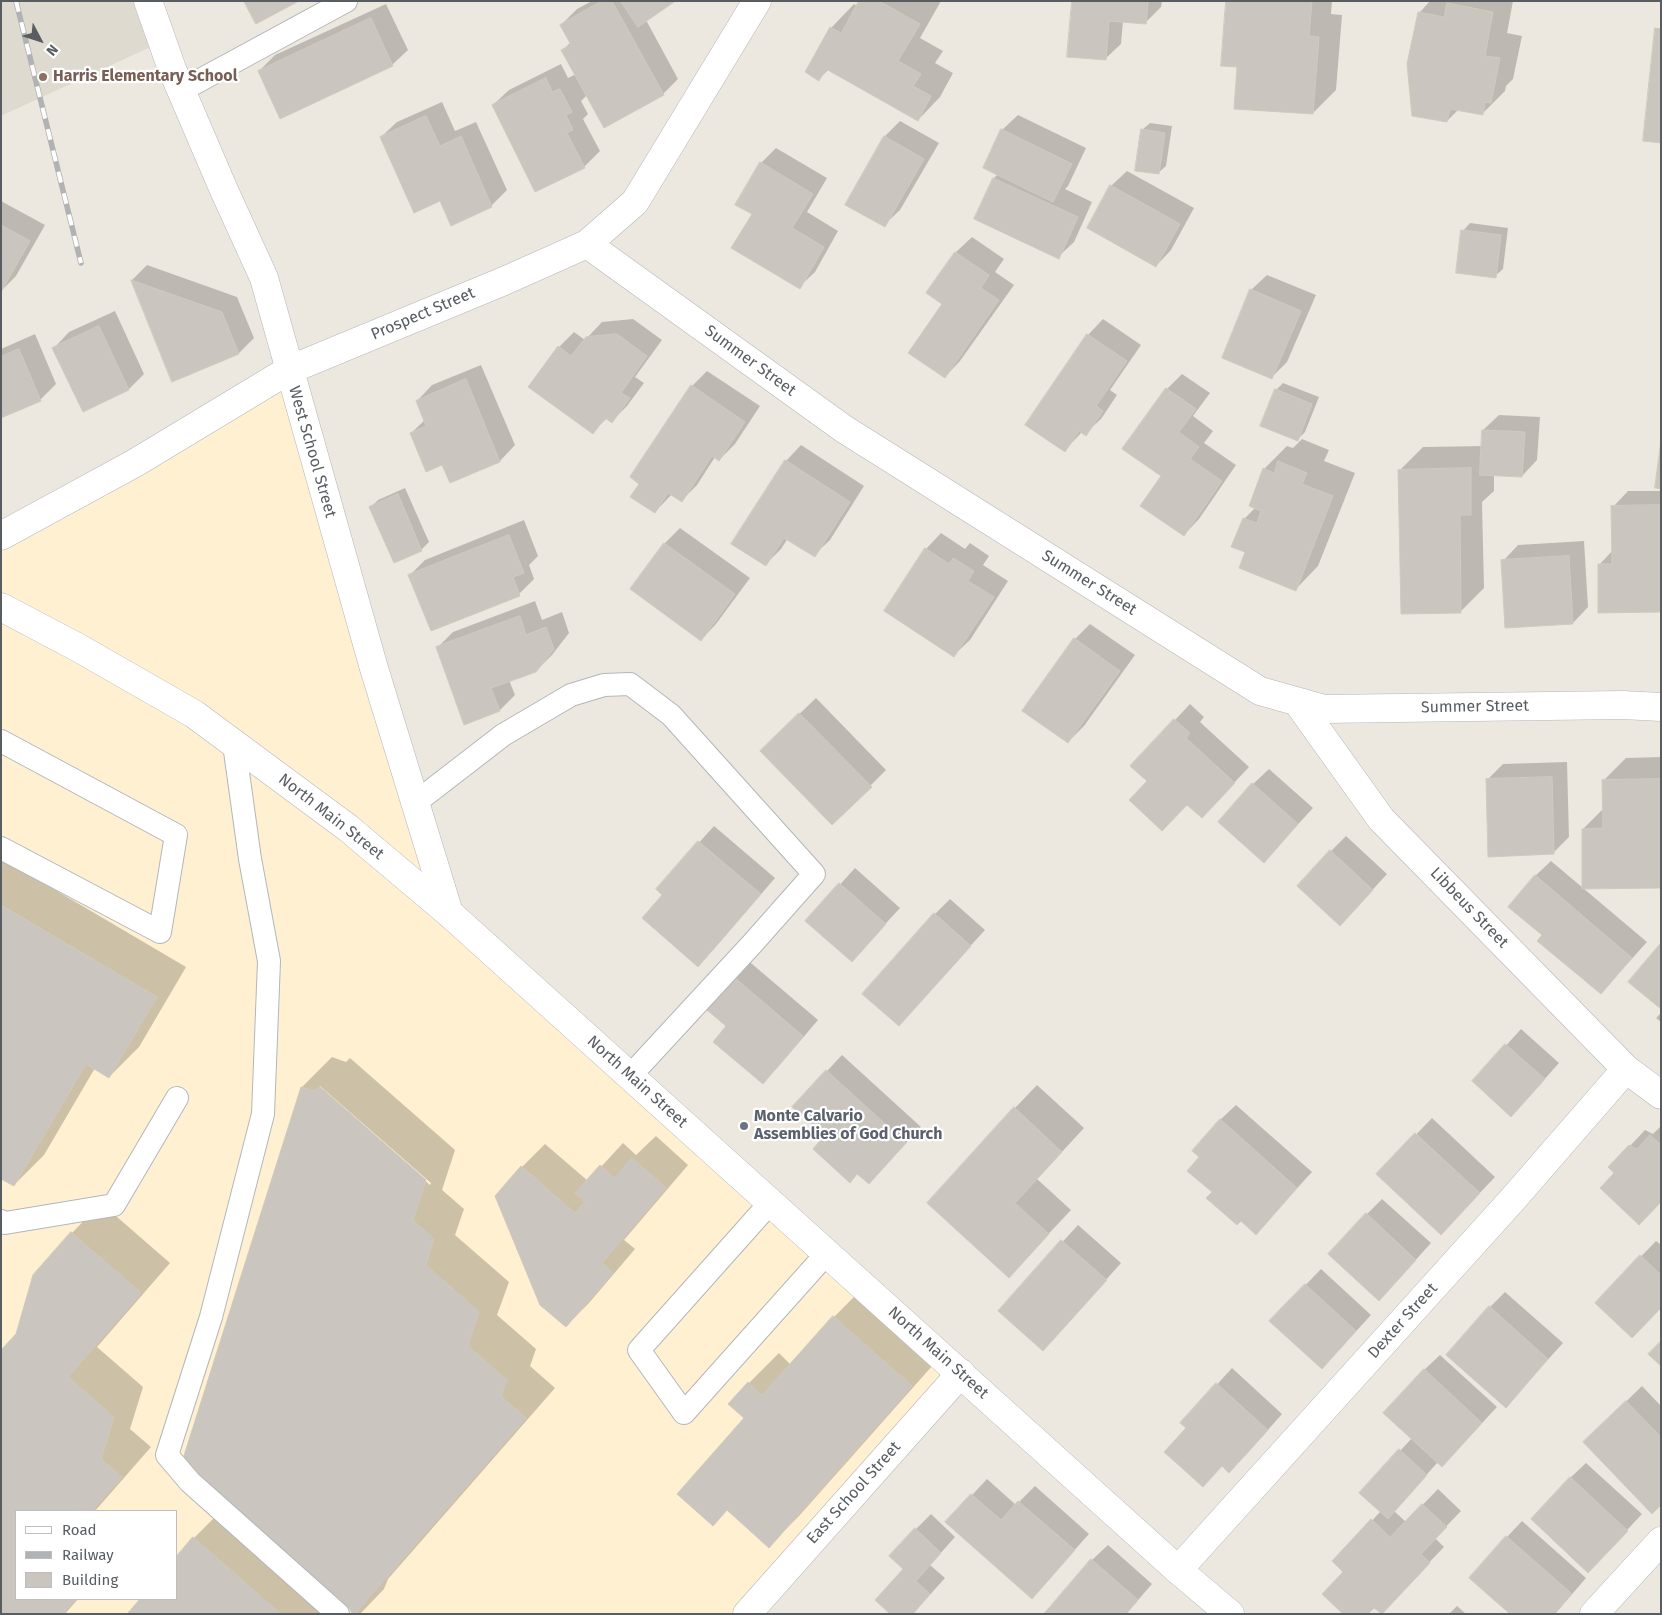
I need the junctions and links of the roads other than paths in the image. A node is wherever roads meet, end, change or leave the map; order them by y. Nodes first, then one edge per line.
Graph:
1 (148, 1) edge
2 (346, 1) edge
3 (757, 1) edge
4 (182, 90) junction
5 (587, 244) junction
6 (289, 370) junction
7 (1, 536) edge
8 (1, 607) edge
9 (1298, 703) junction
10 (1661, 707) edge
11 (1, 741) edge
12 (234, 744) junction
13 (415, 803) junction
14 (1, 848) edge
15 (449, 913) junction
16 (1626, 1070) junction
17 (630, 1076) junction
18 (1661, 1095) edge
19 (177, 1098) dead end
20 (770, 1203) junction
21 (1, 1221) edge
22 (827, 1253) junction
23 (961, 1373) junction
24 (1661, 1541) edge
25 (1178, 1570) junction
26 (338, 1614) edge
27 (746, 1614) edge
28 (1230, 1614) edge
29 (1594, 1614) edge

1 - 4 street, West School Street
2 - 4 lane
3 - 5 street, Prospect Street
4 - 6 street, West School Street
5 - 6 street, Prospect Street
5 - 9 street, Summer Street
6 - 7 street, Prospect Street
6 - 13 street, West School Street
8 - 12 street, North Main Street
9 - 10 street, Summer Street
9 - 16 street, Libbeus Street
11 - 14 lane
12 - 15 street, North Main Street
12 - 26 lane
13 - 15 street, West School Street
13 - 17 lane
15 - 17 street, North Main Street
16 - 18 street, Libbeus Street
16 - 25 street, Dexter Street
17 - 20 street, North Main Street
19 - 21 lane
20 - 22 street, North Main Street
20 - 22 lane
22 - 23 street, North Main Street
23 - 25 street, North Main Street
23 - 27 street, East School Street
24 - 29 street
25 - 28 street, North Main Street

